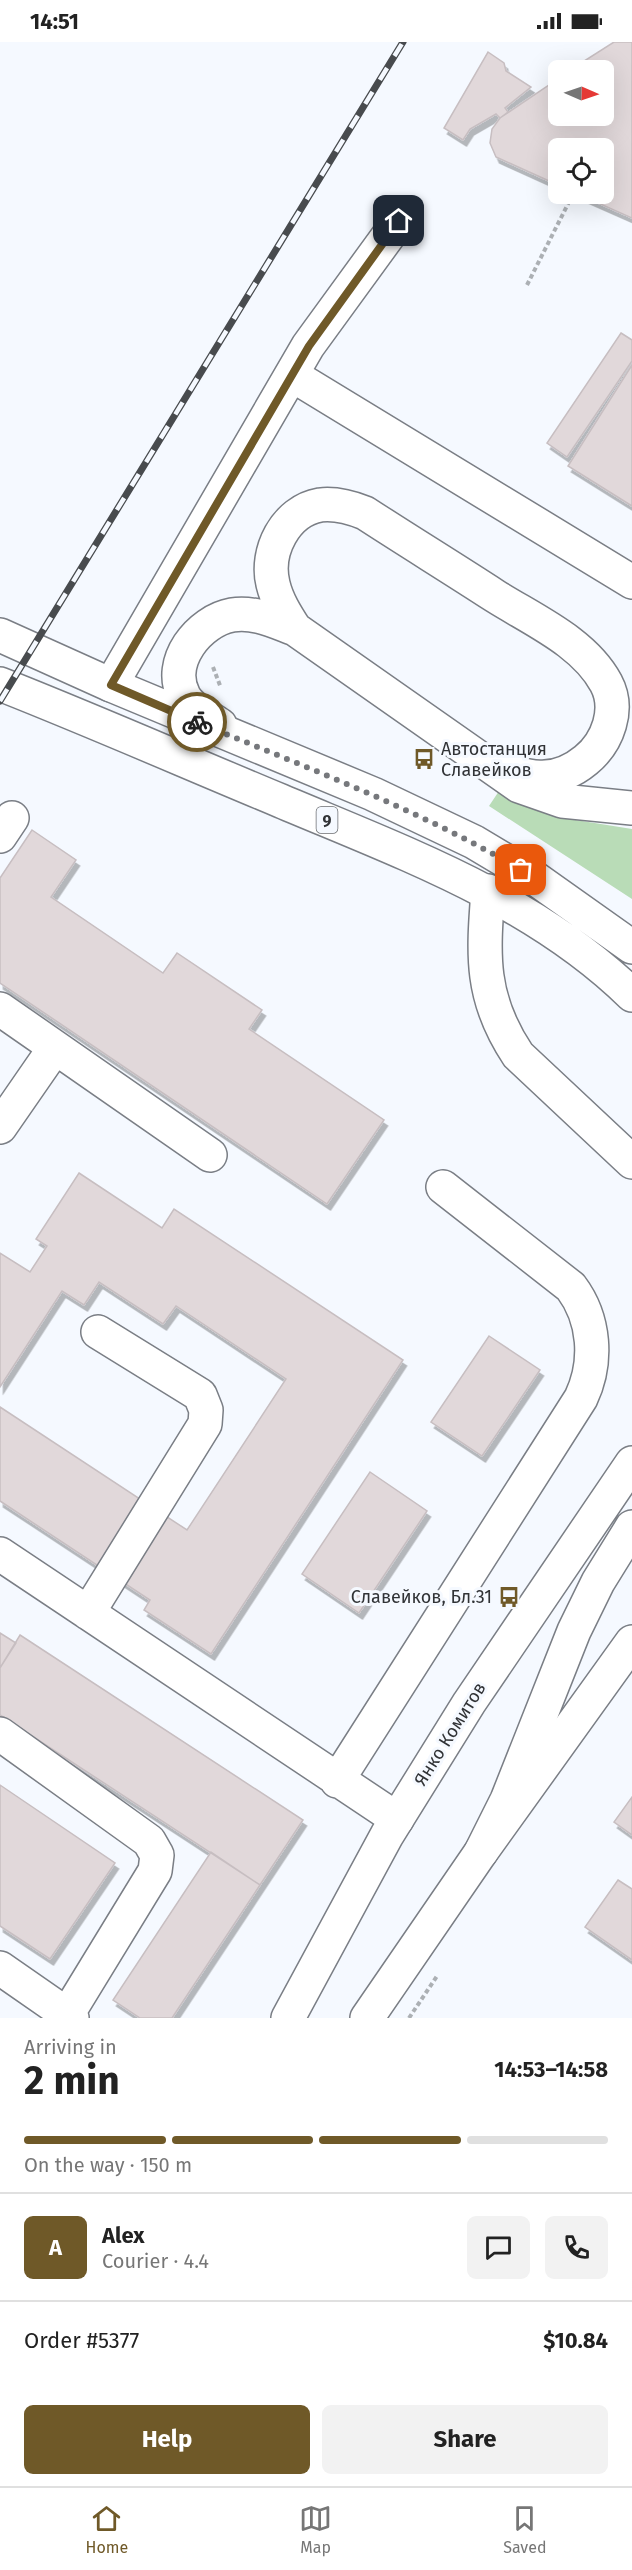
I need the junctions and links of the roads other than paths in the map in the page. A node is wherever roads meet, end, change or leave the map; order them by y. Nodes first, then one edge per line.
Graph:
1 (399, 221) dead end
2 (292, 375) junction
3 (632, 582) edge
4 (295, 629) junction
5 (0, 635) edge
6 (0, 684) edge
7 (111, 685) junction
8 (243, 741) junction
9 (484, 762) junction
10 (632, 808) edge
11 (488, 891) junction
12 (632, 947) edge
13 (632, 995) edge
14 (0, 1009) edge
15 (54, 1049) junction
16 (0, 1127) edge
17 (210, 1155) dead end
18 (632, 1162) edge
19 (443, 1187) dead end
20 (98, 1332) dead end
21 (632, 1464) edge
22 (632, 1527) edge
23 (0, 1554) edge
24 (88, 1613) junction
25 (632, 1642) edge
26 (0, 1734) edge
27 (338, 1781) junction
28 (397, 1819) junction
29 (481, 1852) junction
30 (0, 1968) edge
31 (70, 2016) edge
32 (288, 2018) edge
33 (367, 2018) edge

1 - 2 main road
2 - 3 main road
2 - 7 main road
4 - 8 main road
4 - 9 main road
4 - 9 main road
5 - 7 main road, 9
6 - 11 main road, 9
7 - 8 main road, 9
8 - 12 main road, 9
9 - 10 main road
11 - 13 main road, 9
11 - 18 main road
14 - 15 main road
15 - 16 main road
15 - 17 main road
19 - 27 main road
20 - 24 main road
21 - 28 main road, Янко Комитов
22 - 29 main road
23 - 24 main road
24 - 27 main road
25 - 29 main road
26 - 31 main road
27 - 28 main road
28 - 32 main road, Янко Комитов
29 - 33 main road
30 - 31 main road

